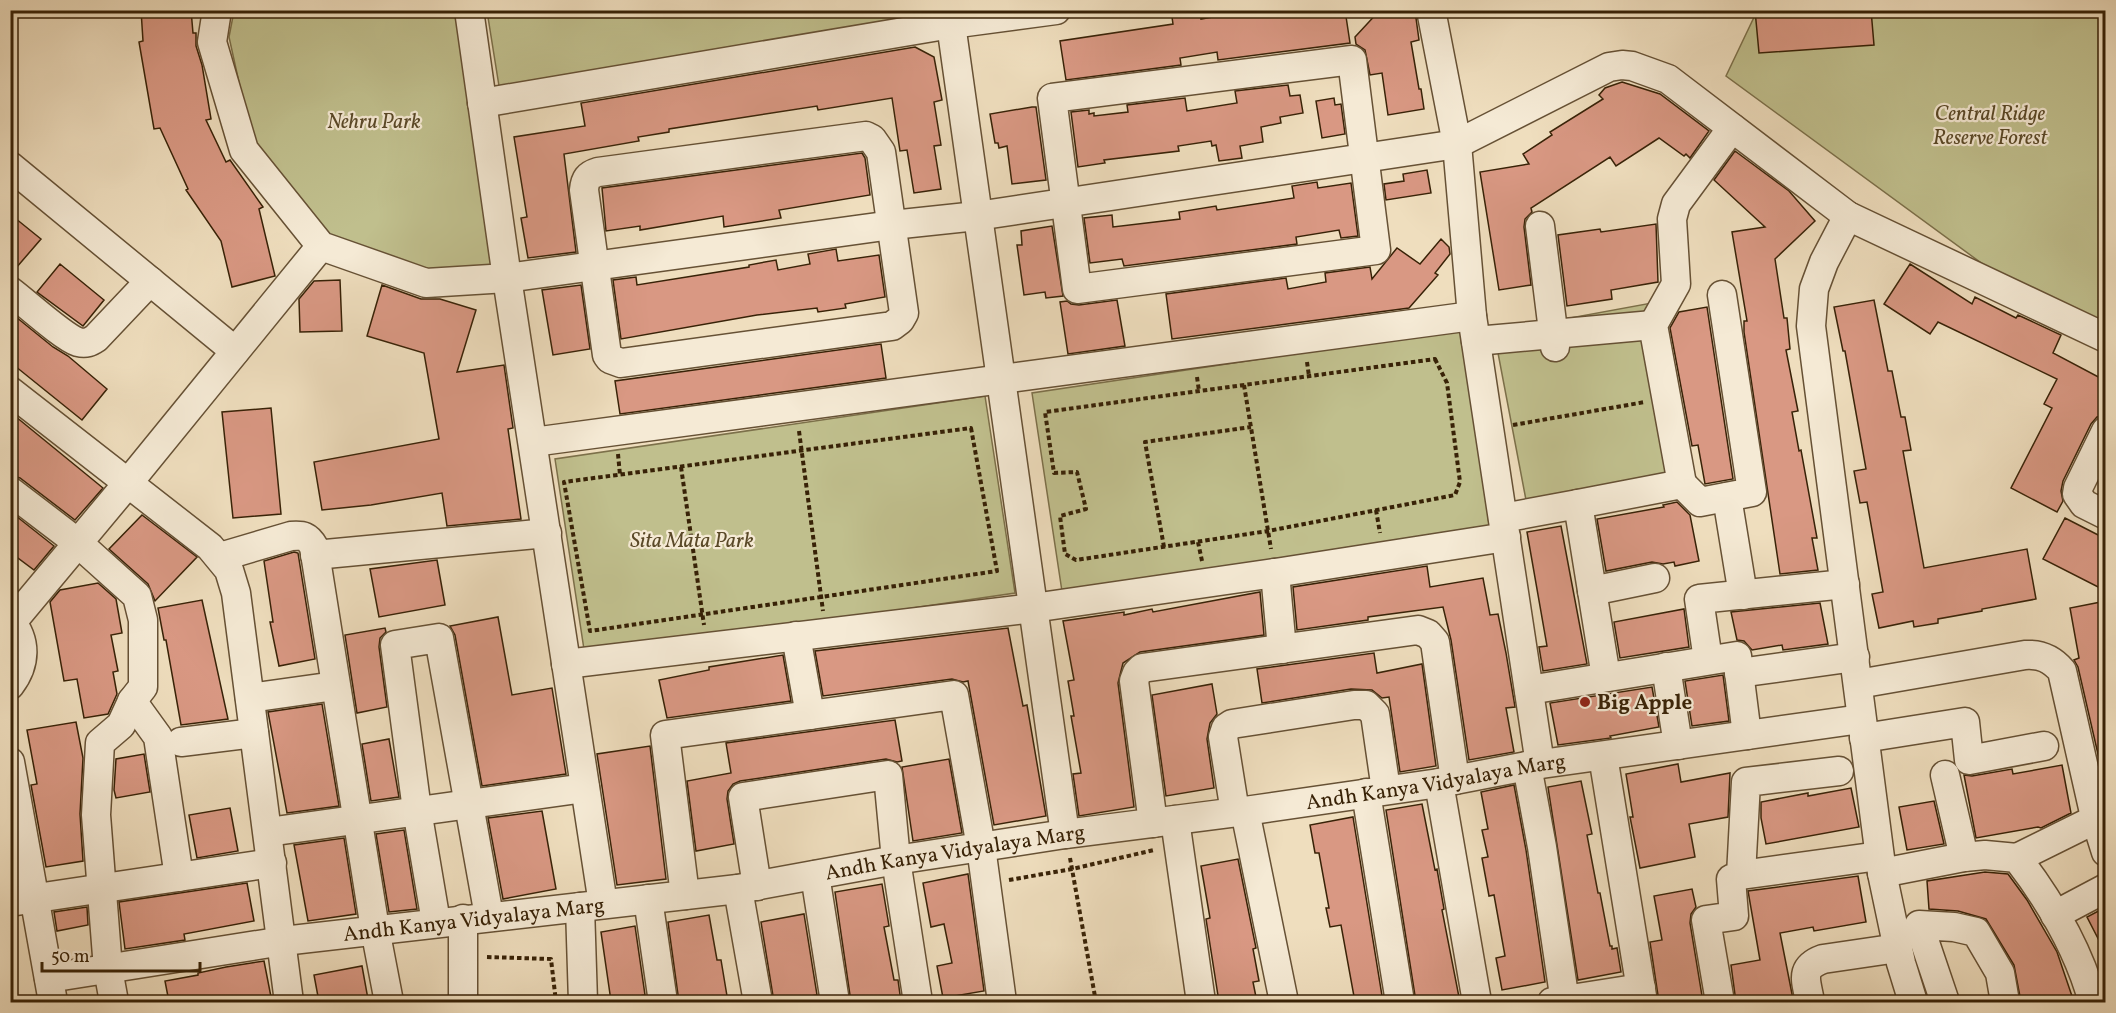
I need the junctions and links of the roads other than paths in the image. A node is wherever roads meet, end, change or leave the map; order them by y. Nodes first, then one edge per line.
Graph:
1 (217, 10) edge
2 (469, 10) edge
3 (1056, 10) edge
4 (1431, 10) edge
5 (950, 17) edge
6 (482, 103) junction
7 (1732, 128) junction
8 (1457, 144) junction
9 (1363, 158) junction
10 (10, 166) edge
11 (1066, 203) junction
12 (977, 216) junction
13 (1848, 216) junction
14 (892, 225) junction
15 (1540, 226) dead end
16 (321, 246) junction
17 (596, 266) junction
18 (507, 278) junction
19 (150, 281) junction
20 (10, 291) edge
21 (1722, 295) dead end
22 (1653, 325) junction
23 (1474, 328) junction
24 (2106, 338) edge
25 (1554, 340) junction
26 (235, 351) junction
27 (1001, 379) junction
28 (10, 391) edge
29 (2106, 431) edge
30 (533, 442) junction
31 (128, 483) junction
32 (1682, 484) junction
33 (10, 491) edge
34 (1727, 497) junction
35 (1578, 504) junction
36 (2106, 515) edge
37 (1504, 527) junction
38 (547, 533) junction
39 (78, 543) junction
40 (315, 555) junction
41 (220, 557) junction
42 (1275, 573) junction
43 (1655, 578) dead end
44 (1845, 584) junction
45 (1592, 591) junction
46 (1743, 595) junction
47 (1033, 608) junction
48 (11, 621) edge
49 (796, 636) junction
50 (1282, 649) junction
51 (1708, 660) junction
52 (566, 664) junction
53 (1666, 667) junction
54 (1857, 670) junction
55 (1739, 673) junction
56 (1606, 677) junction
57 (10, 685) edge
58 (335, 686) junction
59 (1529, 690) junction
60 (250, 698) junction
61 (132, 701) junction
62 (810, 716) junction
63 (1862, 729) junction
64 (254, 733) junction
65 (1747, 735) junction
66 (181, 742) dead end
67 (1678, 745) junction
68 (2044, 746) dead end
69 (1603, 756) junction
70 (10, 762) edge
71 (1533, 765) junction
72 (1839, 771) dead end
73 (1945, 775) dead end
74 (1447, 781) junction
75 (585, 788) junction
76 (1376, 792) junction
77 (469, 803) junction
78 (417, 810) junction
79 (1240, 812) junction
80 (2100, 815) edge
81 (357, 819) junction
82 (1162, 831) junction
83 (268, 832) junction
84 (1065, 834) junction
85 (981, 847) junction
86 (2106, 852) edge
87 (1964, 857) junction
88 (2017, 858) junction
89 (896, 860) junction
90 (272, 863) junction
91 (1880, 865) junction
92 (815, 875) junction
93 (1741, 875) junction
94 (179, 877) junction
95 (748, 887) junction
96 (102, 888) junction
97 (2106, 888) edge
98 (685, 895) junction
99 (23, 899) edge
100 (648, 899) junction
101 (591, 906) junction
102 (2055, 915) junction
103 (463, 919) junction
104 (375, 929) junction
105 (283, 941) junction
106 (1898, 948) junction
107 (108, 969) junction
108 (51, 990) edge
109 (1642, 995) edge
110 (114, 1002) edge
111 (289, 1002) edge
112 (389, 1002) edge
113 (463, 1002) edge
114 (583, 1002) edge
115 (663, 1002) edge
116 (758, 1002) edge
117 (835, 1002) edge
118 (918, 1002) edge
119 (1002, 1002) edge
120 (1201, 1002) edge
121 (1284, 1002) edge
122 (1400, 1002) edge
123 (1477, 1002) edge
124 (1560, 1002) edge
125 (1720, 1002) edge
126 (1810, 1002) edge
127 (1913, 1002) edge
128 (1945, 1002) edge
129 (2005, 1002) edge
130 (2093, 1002) edge

1 - 16 street
2 - 6 street
3 - 5 street
4 - 8 street
5 - 6 street
5 - 12 street
6 - 18 street
7 - 8 street
7 - 13 street
7 - 22 street
8 - 9 street
8 - 23 street
9 - 11 street
9 - 11 street
9 - 11 street
10 - 19 street
11 - 12 street
12 - 14 street
12 - 27 street
13 - 24 street
13 - 44 street
14 - 17 street
14 - 17 street
14 - 17 street
15 - 25 street
16 - 18 street
16 - 26 street
17 - 18 street
18 - 30 street
19 - 20 street
19 - 26 street
21 - 34 street
22 - 25 street
22 - 32 street
23 - 25 street
23 - 27 street
23 - 37 street
26 - 31 street
27 - 30 street
27 - 47 street
28 - 31 street
29 - 36 street
30 - 38 street
31 - 39 street
31 - 41 street
32 - 34 street
32 - 35 street
33 - 39 street
34 - 46 street
35 - 37 street
35 - 45 street
37 - 42 street
37 - 59 street
38 - 40 street
38 - 52 street
39 - 48 street
39 - 61 street
40 - 41 street
40 - 58 street
41 - 60 street
42 - 47 street
42 - 50 street
43 - 45 street
44 - 46 street
44 - 54 street
45 - 56 street
46 - 51 street
47 - 49 street
47 - 84 street
48 - 57 street
49 - 52 street
49 - 62 street
50 - 74 street
50 - 82 street
51 - 53 street
51 - 55 street
52 - 75 street
53 - 56 street
53 - 67 street
54 - 55 street
54 - 63 street
54 - 80 street
55 - 65 street
56 - 59 street
58 - 60 street
58 - 81 street
59 - 71 street
60 - 64 street
61 - 94 street
61 - 96 street
62 - 85 street
62 - 98 street
63 - 65 street, Andh Kanya Vidyalaya Marg
63 - 68 street, Andh Kanya Vidyalaya Marg
63 - 91 street
64 - 66 street
64 - 83 street
65 - 67 street, Andh Kanya Vidyalaya Marg
67 - 69 street, Andh Kanya Vidyalaya Marg
69 - 71 street, Andh Kanya Vidyalaya Marg
69 - 109 street
70 - 99 street
71 - 74 street, Andh Kanya Vidyalaya Marg
71 - 124 street
72 - 93 street
73 - 87 street
74 - 76 street, Andh Kanya Vidyalaya Marg
74 - 123 street
75 - 77 street
75 - 101 street
76 - 79 street, Andh Kanya Vidyalaya Marg
76 - 79 street
76 - 122 street
77 - 78 street
77 - 78 street
77 - 103 street
78 - 81 street
78 - 103 street
79 - 82 street, Andh Kanya Vidyalaya Marg
79 - 121 street
80 - 86 street
80 - 88 street
81 - 83 street
81 - 104 street
82 - 84 street, Andh Kanya Vidyalaya Marg
82 - 120 street
83 - 90 street
84 - 85 street, Andh Kanya Vidyalaya Marg
85 - 89 street, Andh Kanya Vidyalaya Marg
85 - 119 street
87 - 88 street
87 - 91 street
88 - 102 street
89 - 92 street, Andh Kanya Vidyalaya Marg
89 - 95 street
89 - 118 street
90 - 94 street
90 - 105 street
91 - 93 street
91 - 106 street
92 - 95 street, Andh Kanya Vidyalaya Marg
92 - 117 street
93 - 125 street
94 - 96 street
95 - 98 street, Andh Kanya Vidyalaya Marg
95 - 116 street
96 - 99 street
96 - 107 street
97 - 102 street
98 - 100 street, Andh Kanya Vidyalaya Marg
99 - 108 street
100 - 101 street, Andh Kanya Vidyalaya Marg
100 - 115 street
101 - 103 street, Andh Kanya Vidyalaya Marg
101 - 114 street
102 - 130 street
103 - 104 street, Andh Kanya Vidyalaya Marg
103 - 113 street
104 - 105 street, Andh Kanya Vidyalaya Marg
104 - 112 street
105 - 107 street, Andh Kanya Vidyalaya Marg
105 - 111 street
106 - 126 street
106 - 127 street
107 - 108 street, Andh Kanya Vidyalaya Marg
107 - 110 street
109 - 124 street
128 - 129 street

